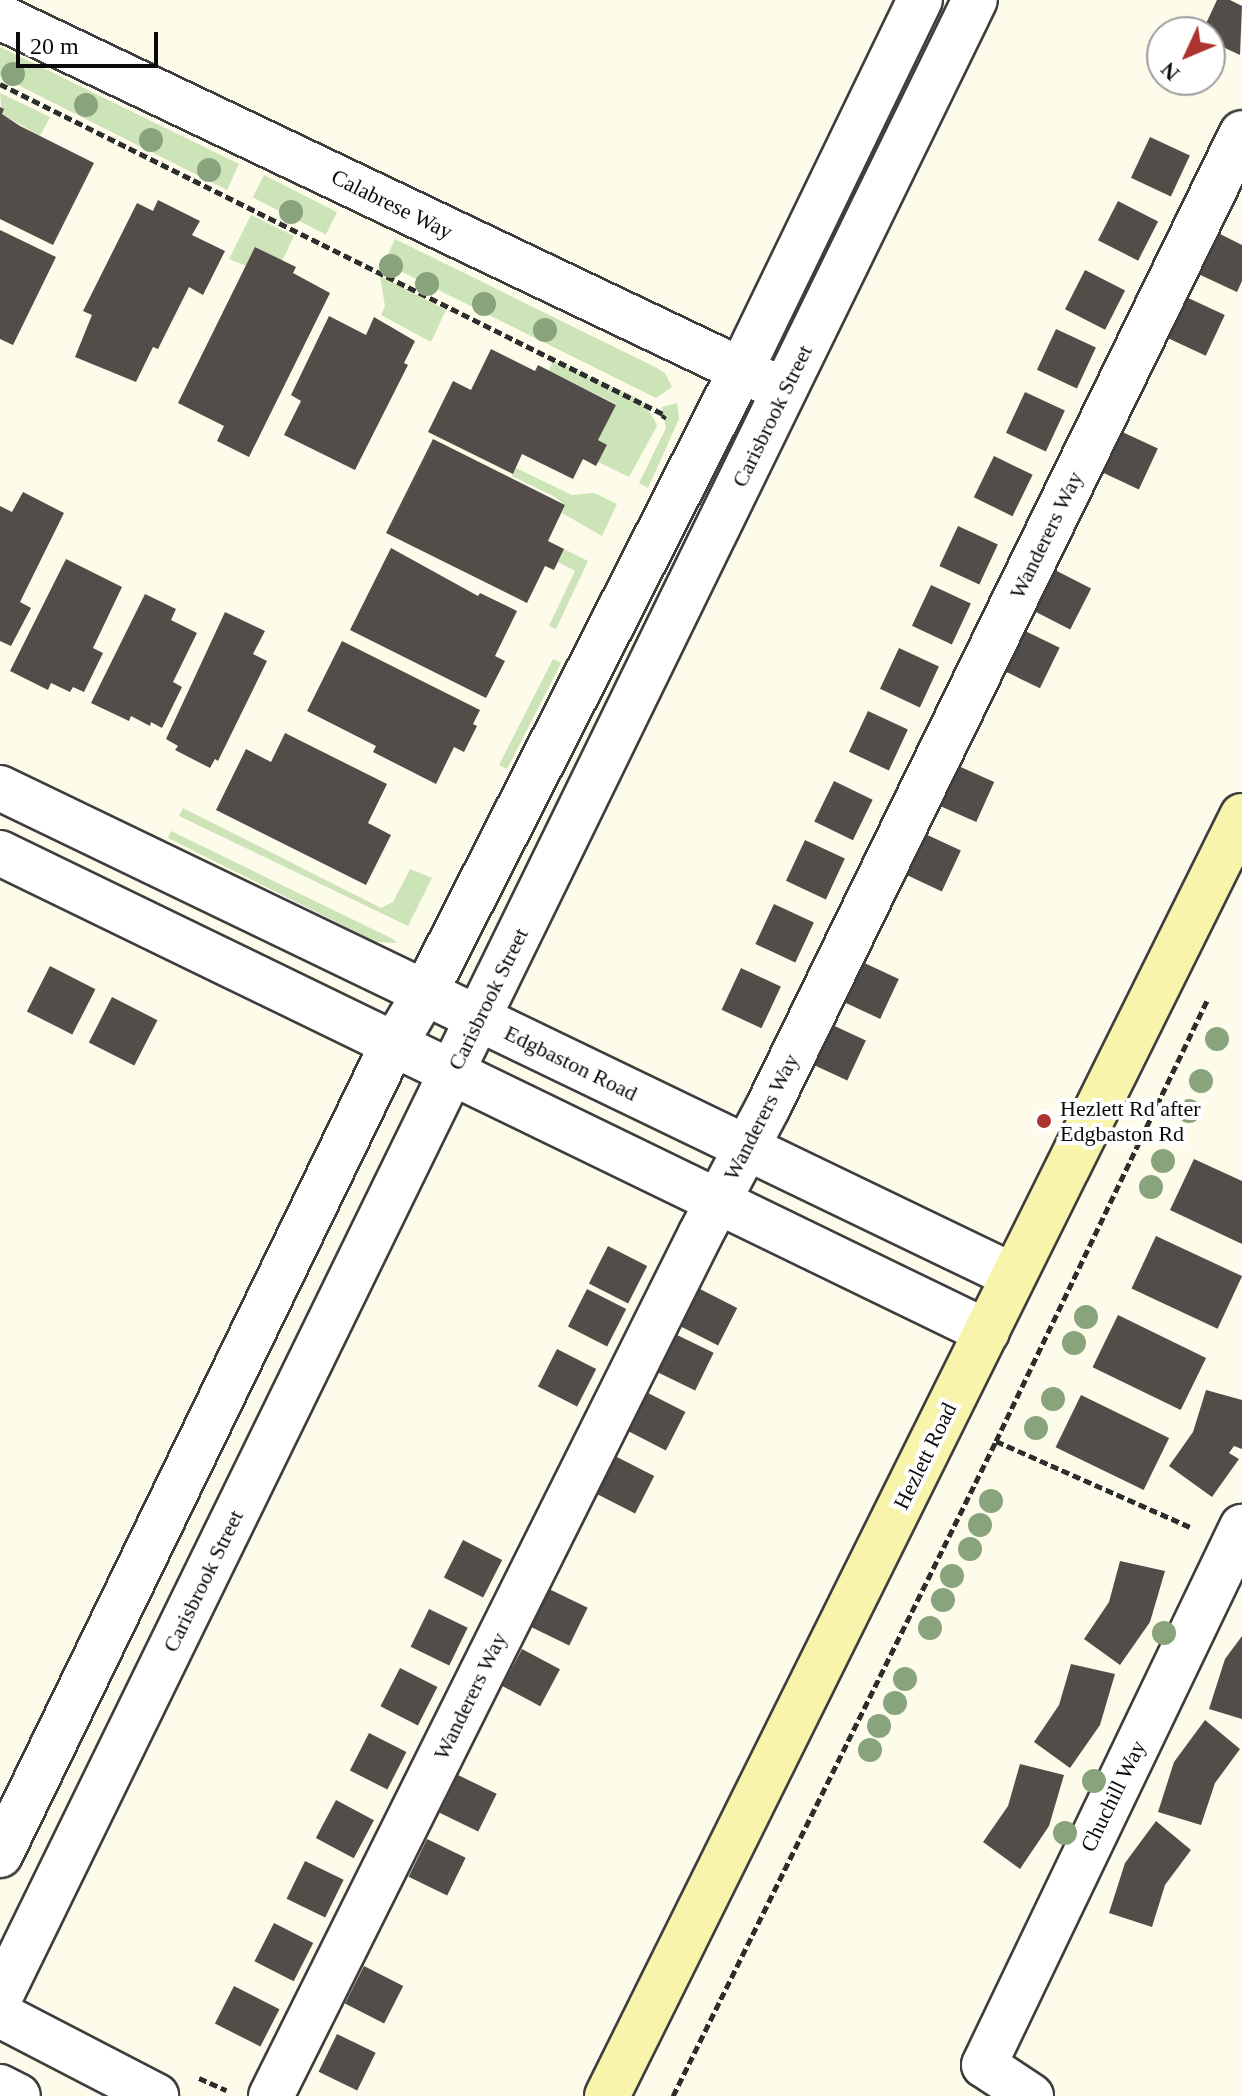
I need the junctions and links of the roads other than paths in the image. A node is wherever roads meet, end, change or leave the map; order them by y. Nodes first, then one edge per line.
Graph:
1 (920, 0) edge
2 (975, 0) edge
3 (0, 17) edge
4 (1242, 133) edge
5 (741, 370) junction
6 (784, 391) junction
7 (0, 788) edge
8 (1242, 816) edge
9 (0, 853) edge
10 (425, 993) junction
11 (478, 1018) junction
12 (394, 1043) junction
13 (453, 1071) junction
14 (746, 1148) junction
15 (719, 1199) junction
16 (1013, 1276) junction
17 (987, 1332) junction
18 (1237, 1537) edge
19 (0, 1855) edge
20 (0, 1997) edge
21 (0, 2015) edge
22 (0, 2087) edge
23 (18, 2096) edge
24 (156, 2096) edge
25 (271, 2096) edge
26 (607, 2096) edge
27 (1031, 2096) edge

1 - 5 street
2 - 6 street, Carisbrook Street
3 - 5 street, Calabrese Way
4 - 14 street, Wanderers Way
5 - 6 street, Calabrese Way
5 - 10 street
6 - 11 street, Carisbrook Street
7 - 10 street, Edgbaston Road
8 - 16 main road, Hezlett Road
9 - 12 street
10 - 11 street, Edgbaston Road
10 - 12 street
11 - 13 street, Carisbrook Street
11 - 14 street, Edgbaston Road
12 - 13 street
12 - 19 street
13 - 15 street
13 - 20 street, Carisbrook Street
14 - 15 street, Wanderers Way
14 - 16 street, Edgbaston Road
15 - 17 street
15 - 25 street, Wanderers Way
16 - 17 main road, Hezlett Road
17 - 26 main road, Hezlett Road
18 - 27 street, Chuchill Way
21 - 24 street
22 - 23 street

